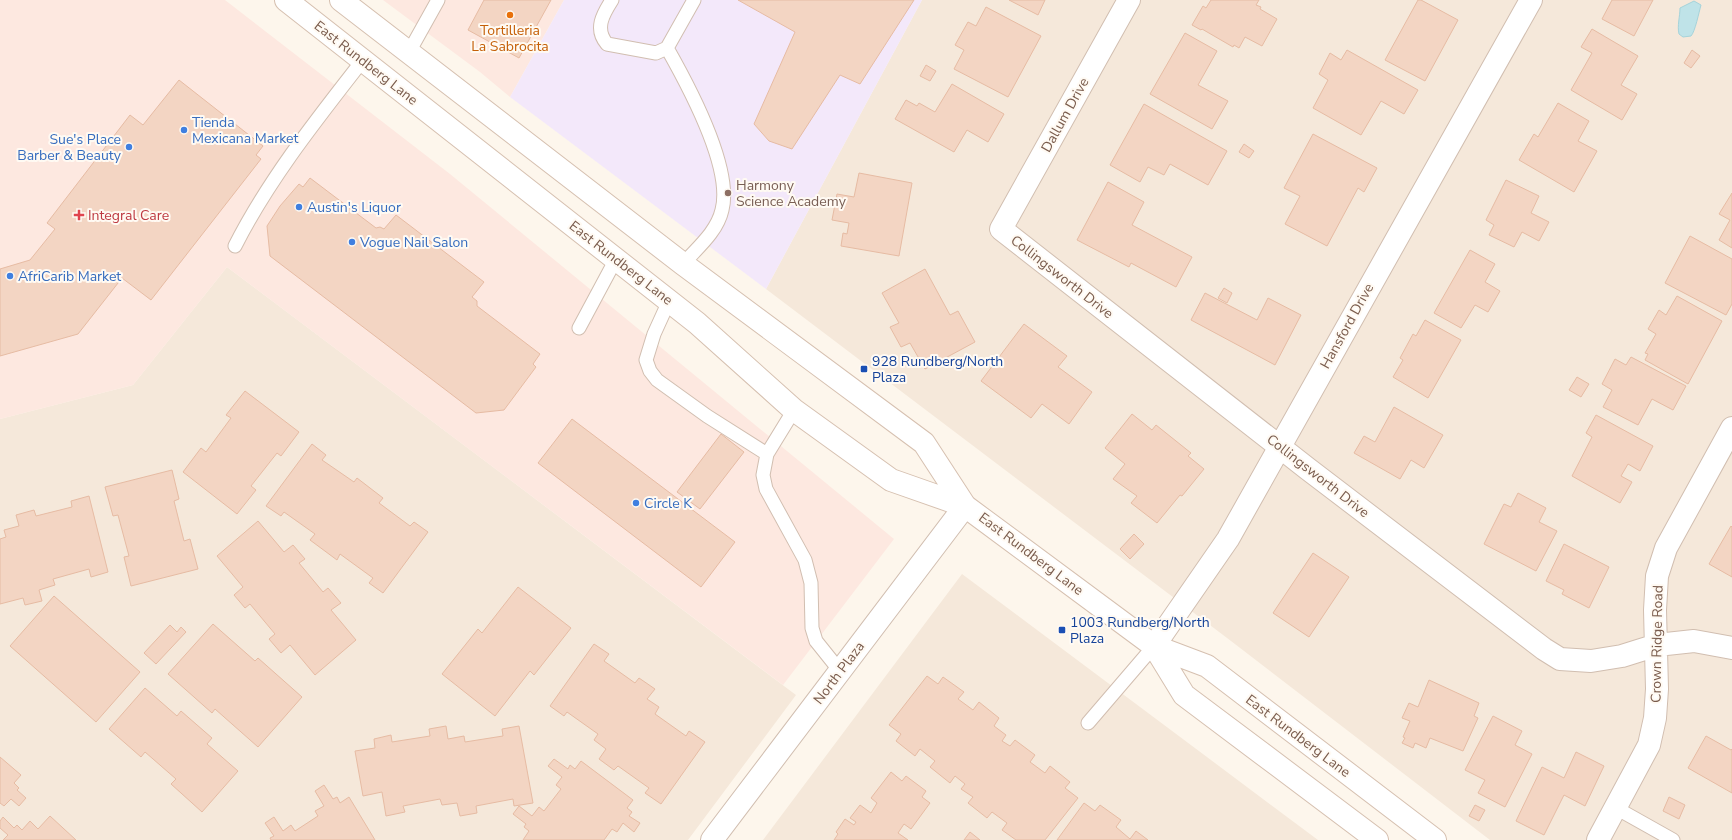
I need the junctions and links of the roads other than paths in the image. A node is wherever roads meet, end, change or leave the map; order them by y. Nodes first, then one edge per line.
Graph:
1 (286, 0) edge
2 (342, 0) edge
3 (438, 0) edge
4 (612, 0) edge
5 (694, 0) edge
6 (1129, 0) edge
7 (1530, 0) edge
8 (667, 48) junction
9 (410, 52) junction
10 (363, 60) junction
11 (1001, 229) joint
12 (235, 246) dead end
13 (616, 259) junction
14 (683, 264) junction
15 (669, 301) junction
16 (579, 328) dead end
17 (794, 410) junction
18 (1732, 428) edge
19 (1280, 447) junction
20 (767, 454) junction
21 (965, 506) junction
22 (1657, 645) junction
23 (1154, 646) junction
24 (1732, 648) edge
25 (840, 671) junction
26 (1088, 723) dead end
27 (1616, 808) junction
28 (712, 840) edge
29 (1377, 840) edge
30 (1435, 840) edge
31 (1598, 840) edge
32 (1673, 840) edge

1 - 10 street, East Rundberg Lane
2 - 9 street, East Rundberg Lane
3 - 9 lane
4 - 8 lane
5 - 8 lane
6 - 11 street, Dallum Drive
7 - 19 street, Hansford Drive
8 - 14 lane
9 - 14 street, East Rundberg Lane
10 - 12 lane
10 - 13 street, East Rundberg Lane
11 - 19 street, Collingsworth Drive
13 - 15 street, East Rundberg Lane
13 - 16 lane
14 - 21 street, East Rundberg Lane
15 - 17 street, East Rundberg Lane
15 - 20 lane
17 - 20 lane
17 - 21 street, East Rundberg Lane
18 - 22 street, Crown Ridge Road
19 - 22 street, Collingsworth Drive
19 - 23 street, Hansford Drive
20 - 25 lane
21 - 23 street, East Rundberg Lane
21 - 25 street, North Plaza
22 - 24 street, Collingsworth Drive
22 - 27 street, Crown Ridge Road
23 - 26 lane
23 - 29 street, East Rundberg Lane
23 - 30 street, East Rundberg Lane
25 - 28 street, North Plaza
27 - 31 street, Crown Ridge Road
27 - 32 lane

